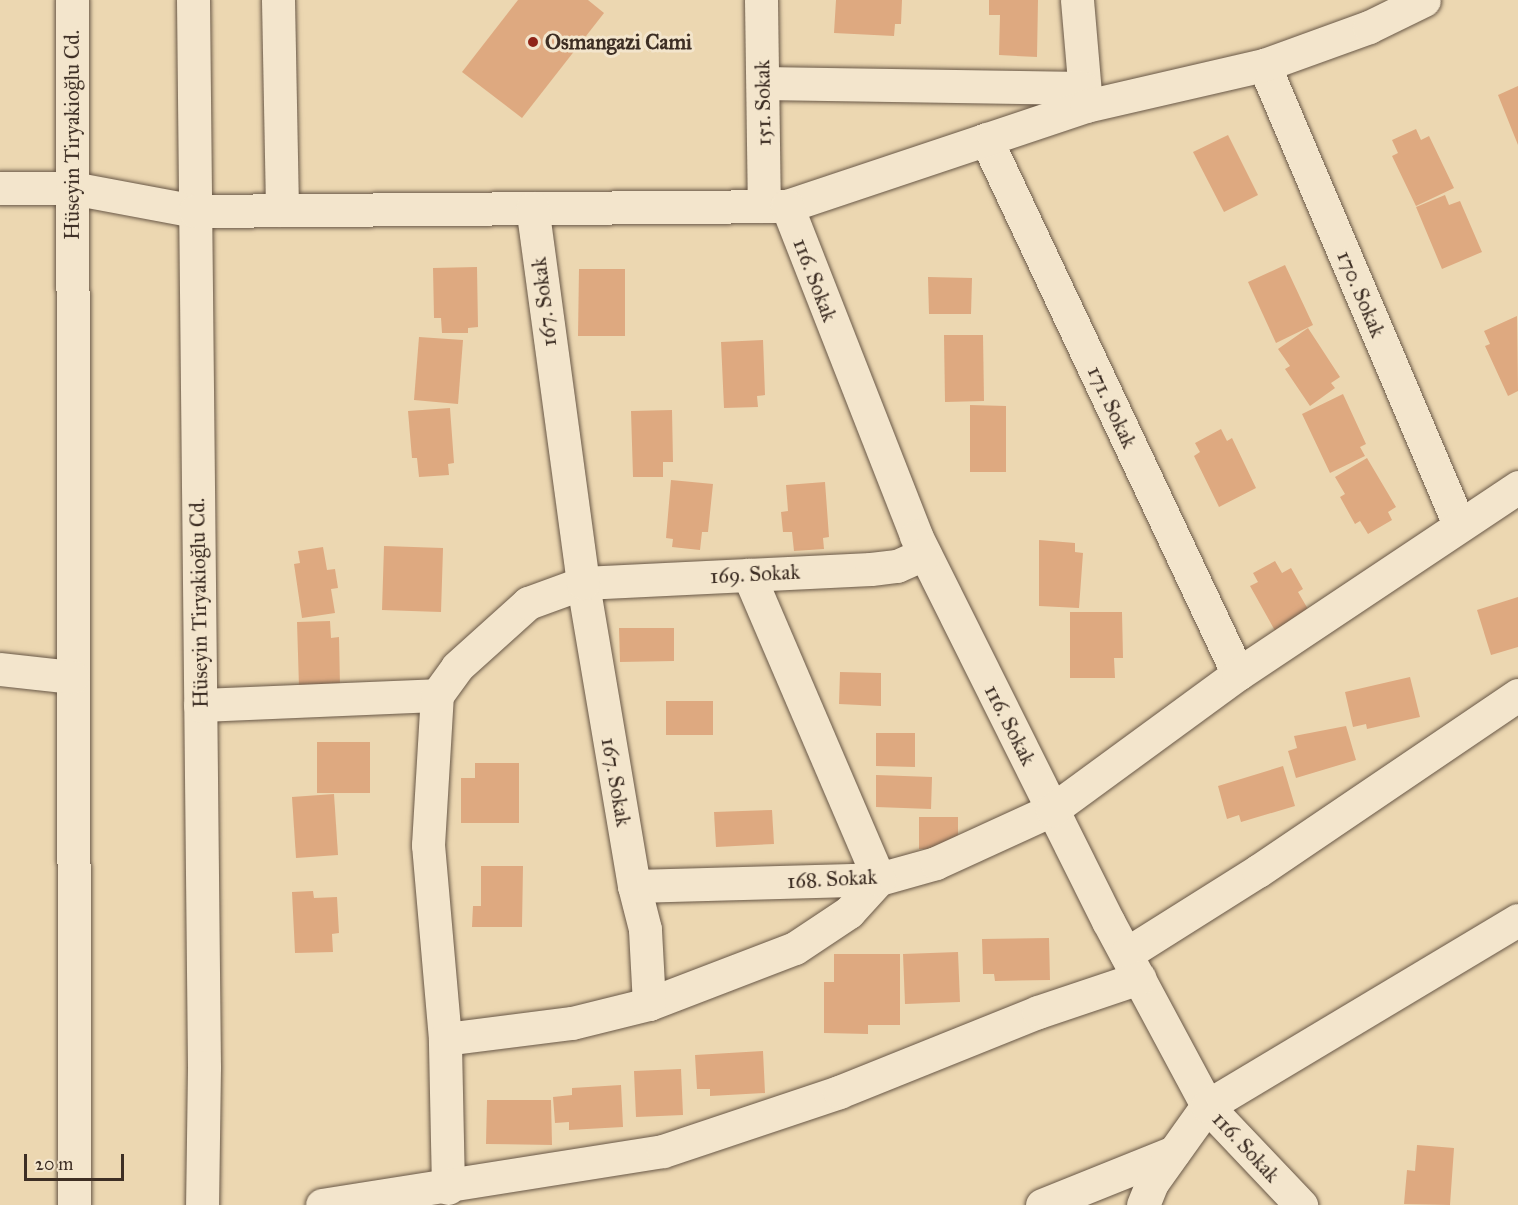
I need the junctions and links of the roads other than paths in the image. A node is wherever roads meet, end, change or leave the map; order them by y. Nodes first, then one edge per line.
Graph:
1 (72, 0) edge
2 (193, 0) edge
3 (278, 0) edge
4 (761, 0) edge
5 (1077, 0) edge
6 (1424, 0) edge
7 (1264, 64) junction
8 (763, 83) junction
9 (1085, 97) junction
10 (986, 140) junction
11 (0, 188) edge
12 (72, 188) junction
13 (775, 206) junction
14 (532, 208) junction
15 (282, 210) junction
16 (195, 211) junction
17 (1518, 487) edge
18 (1458, 523) junction
19 (924, 554) junction
20 (749, 575) junction
21 (583, 583) junction
22 (0, 669) edge
23 (1238, 674) junction
24 (73, 676) junction
25 (1518, 694) edge
26 (437, 695) junction
27 (200, 705) junction
28 (1052, 810) junction
29 (879, 879) junction
30 (634, 886) junction
31 (1518, 920) edge
32 (1132, 966) junction
33 (650, 1004) junction
34 (445, 1039) junction
35 (1207, 1106) junction
36 (1174, 1152) junction
37 (448, 1188) junction
38 (74, 1205) edge
39 (202, 1205) edge
40 (322, 1205) edge
41 (1042, 1205) edge
42 (1143, 1205) edge
43 (1300, 1205) edge

1 - 12 street, Hüseyin Tiryakioğlu Cd.
2 - 16 street, Hüseyin Tiryakioğlu Cd.
3 - 15 street
4 - 8 street, 151. Sokak
5 - 9 street
6 - 7 street
7 - 9 street
7 - 18 street, 170. Sokak
8 - 9 street
8 - 13 street, 151. Sokak
9 - 10 street
10 - 13 street
10 - 23 street, 171. Sokak
11 - 12 street
12 - 16 street
12 - 24 street, Hüseyin Tiryakioğlu Cd.
13 - 14 street
13 - 19 street, 116. Sokak
14 - 15 street
14 - 21 street, 167. Sokak
15 - 16 street
16 - 27 street, Hüseyin Tiryakioğlu Cd.
17 - 18 street, 168. Sokak
18 - 23 street, 168. Sokak
19 - 20 street, 169. Sokak
19 - 28 street, 116. Sokak
20 - 21 street, 169. Sokak
20 - 29 street
21 - 26 street, 169. Sokak
21 - 30 street, 167. Sokak
22 - 24 street
23 - 28 street, 168. Sokak
24 - 38 street, Hüseyin Tiryakioğlu Cd.
25 - 32 street
26 - 27 street
26 - 34 street
27 - 39 street, Hüseyin Tiryakioğlu Cd.
28 - 29 street, 168. Sokak
28 - 32 street, 116. Sokak
29 - 30 street, 168. Sokak
29 - 33 street
30 - 33 street, 167. Sokak
31 - 35 street
32 - 35 street, 116. Sokak
32 - 37 street
33 - 34 street
34 - 37 street
35 - 36 street
35 - 43 street, 116. Sokak
36 - 41 street
36 - 42 street
37 - 40 street

